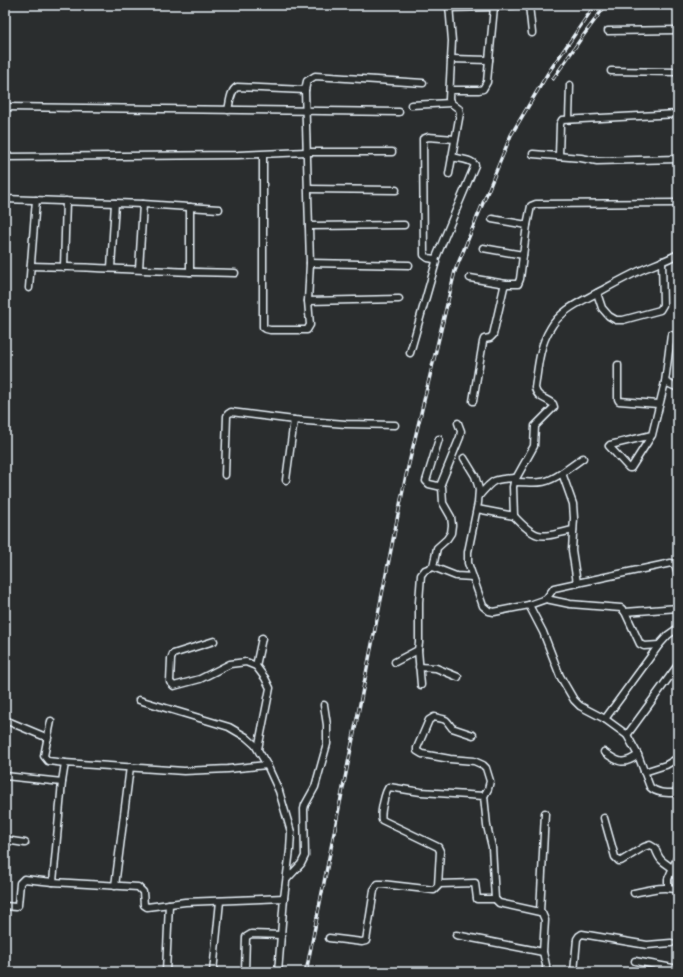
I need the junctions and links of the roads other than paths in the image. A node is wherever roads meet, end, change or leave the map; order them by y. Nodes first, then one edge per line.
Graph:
1 (514, 5) edge
2 (529, 5) edge
3 (646, 5) edge
4 (449, 6) edge
5 (634, 6) edge
6 (494, 7) junction
7 (678, 30) edge
8 (608, 31) dead end
9 (532, 33) dead end
10 (451, 60) junction
11 (489, 60) junction
12 (611, 71) dead end
13 (678, 72) edge
14 (423, 83) dead end
15 (570, 84) dead end
16 (305, 90) junction
17 (450, 90) junction
18 (451, 104) junction
19 (411, 105) dead end
20 (5, 107) edge
21 (228, 110) junction
22 (305, 111) junction
23 (399, 112) dead end
24 (678, 114) edge
25 (569, 119) junction
26 (455, 139) junction
27 (306, 152) junction
28 (392, 152) dead end
29 (533, 154) dead end
30 (262, 155) junction
31 (5, 156) edge
32 (559, 156) junction
33 (452, 157) junction
34 (678, 159) edge
35 (449, 174) dead end
36 (309, 189) junction
37 (396, 190) dead end
38 (5, 199) edge
39 (36, 200) junction
40 (66, 201) junction
41 (115, 203) junction
42 (678, 203) edge
43 (143, 204) junction
44 (190, 207) junction
45 (219, 209) dead end
46 (492, 219) dead end
47 (404, 224) dead end
48 (527, 225) junction
49 (309, 226) junction
50 (483, 248) dead end
51 (678, 254) edge
52 (523, 255) junction
53 (435, 260) junction
54 (662, 261) junction
55 (310, 263) junction
56 (409, 265) dead end
57 (31, 266) junction
58 (64, 267) junction
59 (111, 268) junction
60 (139, 269) junction
61 (190, 272) junction
62 (235, 273) dead end
63 (470, 278) dead end
64 (506, 284) junction
65 (29, 288) dead end
66 (597, 293) junction
67 (399, 299) dead end
68 (308, 301) junction
69 (671, 335) dead end
70 (410, 353) dead end
71 (618, 365) dead end
72 (664, 382) junction
73 (678, 388) edge
74 (473, 401) dead end
75 (658, 404) junction
76 (294, 420) junction
77 (458, 423) dead end
78 (395, 425) dead end
79 (652, 435) junction
80 (439, 439) dead end
81 (464, 458) dead end
82 (583, 458) dead end
83 (562, 473) junction
84 (225, 475) dead end
85 (286, 480) dead end
86 (514, 480) junction
87 (440, 486) junction
88 (479, 496) junction
89 (477, 509) junction
90 (514, 516) junction
91 (573, 530) junction
92 (433, 567) junction
93 (678, 575) edge
94 (473, 577) junction
95 (578, 583) junction
96 (546, 599) junction
97 (528, 605) junction
98 (678, 608) edge
99 (625, 612) junction
100 (678, 628) edge
101 (262, 638) dead end
102 (214, 641) dead end
103 (659, 645) junction
104 (418, 650) junction
105 (395, 662) dead end
106 (678, 665) edge
107 (256, 666) junction
108 (419, 667) junction
109 (458, 677) dead end
110 (421, 684) dead end
111 (139, 700) dead end
112 (324, 705) dead end
113 (605, 719) junction
114 (5, 720) edge
115 (51, 721) dead end
116 (473, 735) dead end
117 (627, 735) junction
118 (48, 738) junction
119 (258, 750) junction
120 (604, 752) dead end
121 (638, 755) junction
122 (678, 758) edge
123 (65, 763) junction
124 (267, 765) junction
125 (130, 767) junction
126 (644, 772) junction
127 (5, 776) edge
128 (62, 782) junction
129 (678, 793) edge
130 (484, 796) junction
131 (545, 813) dead end
132 (604, 818) dead end
133 (5, 840) edge
134 (25, 843) dead end
135 (678, 856) edge
136 (672, 868) junction
137 (287, 878) junction
138 (53, 882) junction
139 (439, 884) junction
140 (115, 886) junction
141 (668, 887) junction
142 (678, 890) edge
143 (634, 893) dead end
144 (284, 898) junction
145 (495, 899) junction
146 (220, 901) junction
147 (169, 904) junction
148 (5, 906) edge
149 (540, 912) junction
150 (282, 935) junction
151 (456, 935) dead end
152 (329, 938) dead end
153 (671, 944) dead end
154 (543, 952) junction
155 (635, 961) dead end
156 (678, 969) edge
157 (166, 972) edge
158 (214, 972) edge
159 (245, 972) edge
160 (278, 972) edge
161 (546, 972) edge
162 (574, 972) edge

1 - 6 street
2 - 9 street
3 - 5 street
4 - 6 street
4 - 10 street
6 - 11 street
7 - 8 street
10 - 11 street
10 - 17 street
11 - 17 street
12 - 13 street
14 - 16 street
15 - 25 street
16 - 21 street
16 - 22 street
17 - 18 street
18 - 19 street
18 - 26 street
20 - 21 street
21 - 22 street
22 - 23 street
22 - 27 street
24 - 25 street
25 - 32 street
26 - 33 street
26 - 53 street
27 - 28 street
27 - 30 street
27 - 36 street
29 - 32 street
30 - 31 street
30 - 68 street
32 - 34 street
33 - 35 street
33 - 53 street
36 - 37 street
36 - 49 street
38 - 39 street
39 - 40 street
39 - 57 street
40 - 41 street
40 - 58 street
41 - 43 street
41 - 59 street
42 - 48 street
43 - 44 street
43 - 60 street
44 - 45 street
44 - 61 street
46 - 48 street
47 - 49 street
48 - 52 street
49 - 55 street
50 - 52 street
51 - 54 street
52 - 64 street
53 - 70 street
54 - 66 street
54 - 66 street
55 - 56 street
55 - 68 street
57 - 58 street
57 - 65 street
58 - 59 street
59 - 60 street
60 - 61 street
61 - 62 street
63 - 64 street
64 - 74 street
66 - 86 street
67 - 68 street
69 - 72 street
71 - 75 street
72 - 73 street
72 - 75 street
75 - 79 street
76 - 78 street
76 - 84 street
76 - 85 street
77 - 87 street
79 - 79 street
80 - 87 street
81 - 88 street
82 - 83 street
83 - 86 street
83 - 91 street
86 - 88 street
86 - 90 street
87 - 92 street
88 - 89 street
89 - 90 street
89 - 94 street
90 - 91 street
91 - 95 street
92 - 94 street
92 - 104 street
93 - 95 street
94 - 97 street
95 - 96 street
96 - 97 street
96 - 99 street
97 - 113 street
98 - 99 street
99 - 103 street
100 - 103 street
101 - 107 street
102 - 107 street
103 - 113 street
104 - 105 street
104 - 108 street
106 - 117 street
107 - 119 street
108 - 109 street
108 - 110 street
111 - 119 street
112 - 137 street
113 - 117 street
114 - 118 street
115 - 118 street
116 - 130 street
117 - 121 street
118 - 123 street
119 - 124 street
120 - 121 street
121 - 126 street
122 - 126 street
123 - 125 street
123 - 128 street
124 - 125 street
124 - 137 street
125 - 140 street
126 - 129 street
127 - 128 street
128 - 138 street
130 - 139 street
130 - 145 street
131 - 149 street
132 - 136 street
133 - 134 street
135 - 136 street
136 - 141 street
137 - 144 street
138 - 140 street
138 - 148 street
139 - 145 street
139 - 152 street
140 - 147 street
141 - 142 street
141 - 143 street
144 - 146 street
144 - 150 street
145 - 149 street
146 - 147 street
146 - 158 street
147 - 157 street
149 - 154 street
150 - 159 street
150 - 160 street
151 - 154 street
153 - 162 street
154 - 161 street
155 - 156 street

